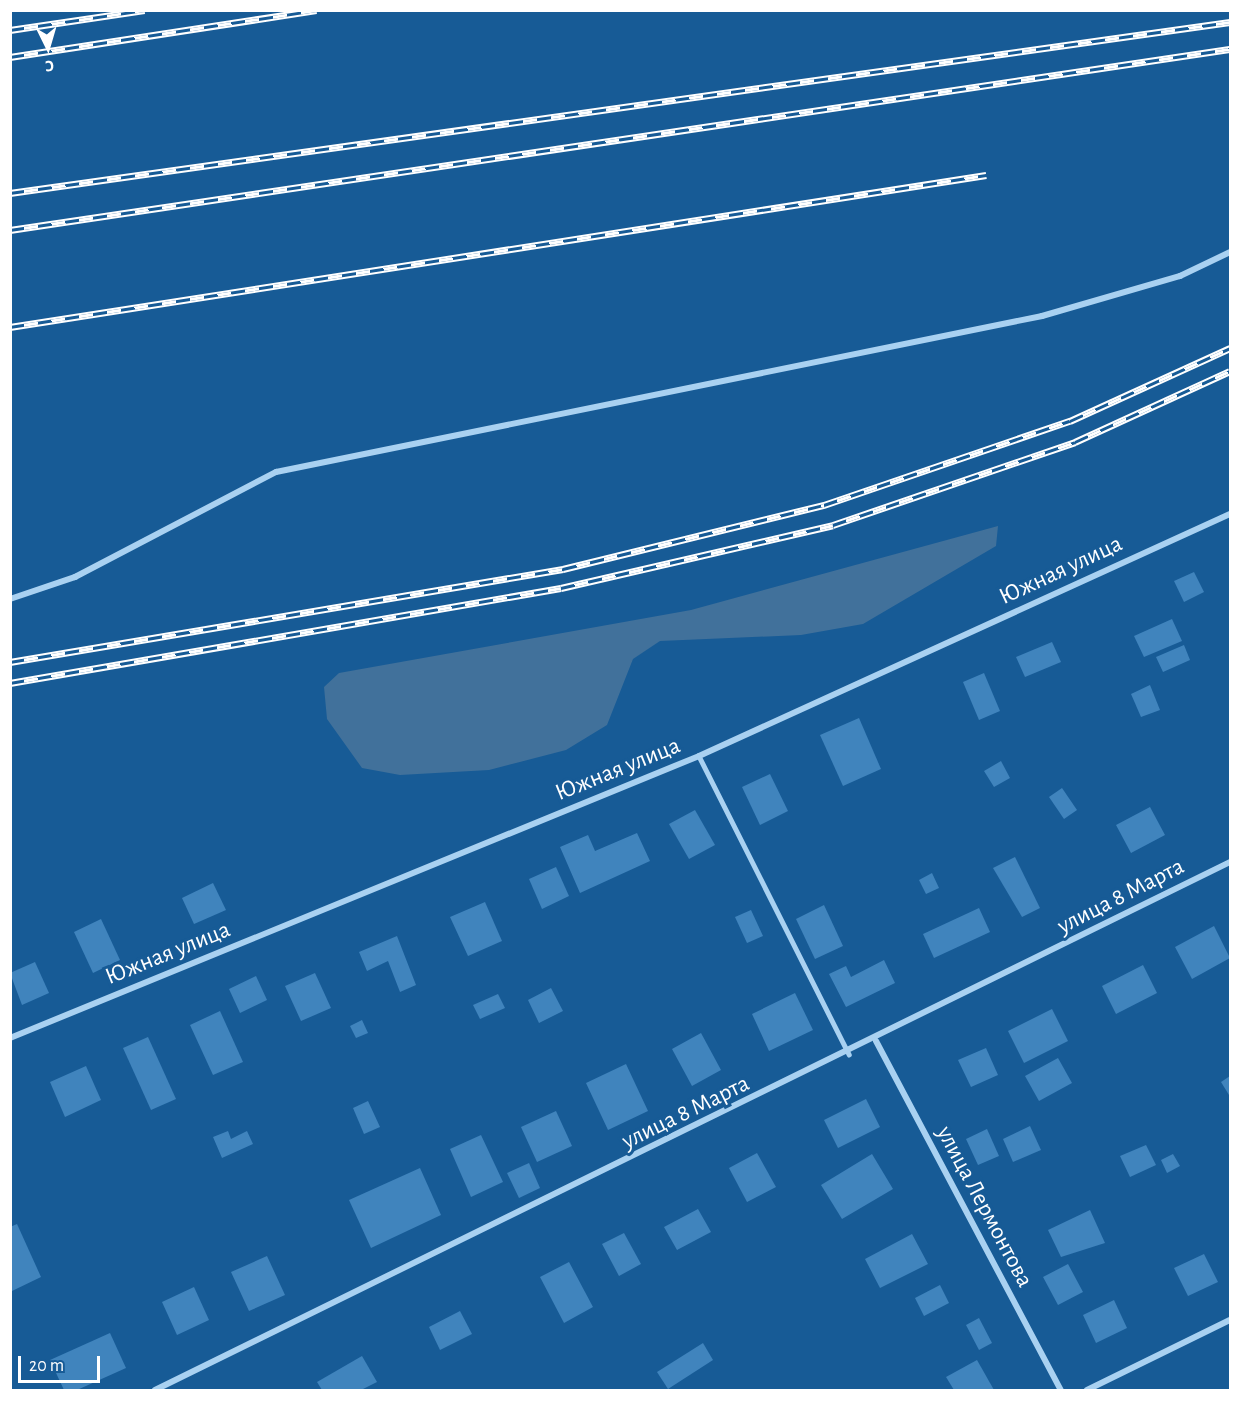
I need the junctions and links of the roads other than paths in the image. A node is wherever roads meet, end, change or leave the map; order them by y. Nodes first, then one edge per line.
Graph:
1 (1230, 252) edge
2 (1230, 513) edge
3 (10, 599) edge
4 (699, 756) junction
5 (1230, 862) edge
6 (10, 1038) edge
7 (876, 1041) junction
8 (849, 1053) junction
9 (1230, 1320) edge
10 (155, 1390) edge
11 (1061, 1390) edge
12 (1087, 1390) edge

1 - 3 street
2 - 4 street, Южная улица
4 - 6 street, Южная улица
4 - 8 lane
5 - 7 street, улица 8 Марта
7 - 8 street, улица 8 Марта
7 - 11 street, улица Лермонтова
8 - 10 street, улица 8 Марта
9 - 12 street

